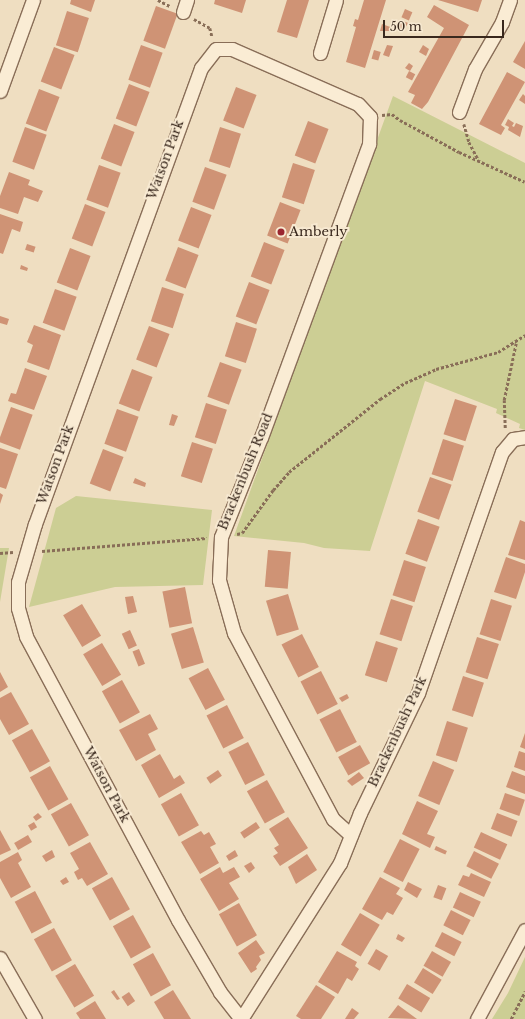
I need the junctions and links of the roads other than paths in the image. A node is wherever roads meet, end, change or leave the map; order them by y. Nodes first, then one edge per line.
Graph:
1 (33, 0) edge
2 (336, 0) edge
3 (510, 0) edge
4 (320, 53) dead end
5 (0, 91) edge
6 (459, 112) dead end
7 (370, 117) joint
8 (519, 438) edge
9 (351, 835) junction
10 (525, 930) edge
11 (0, 958) edge
12 (35, 1019) edge
13 (241, 1019) edge
14 (477, 1019) edge

1 - 5 street
2 - 4 street
3 - 6 street
7 - 9 street, Brackenbush Road
7 - 13 street, Watson Park
8 - 9 street, Brackenbush Park
9 - 13 street, Brackenbush Park
10 - 14 street
11 - 12 street

